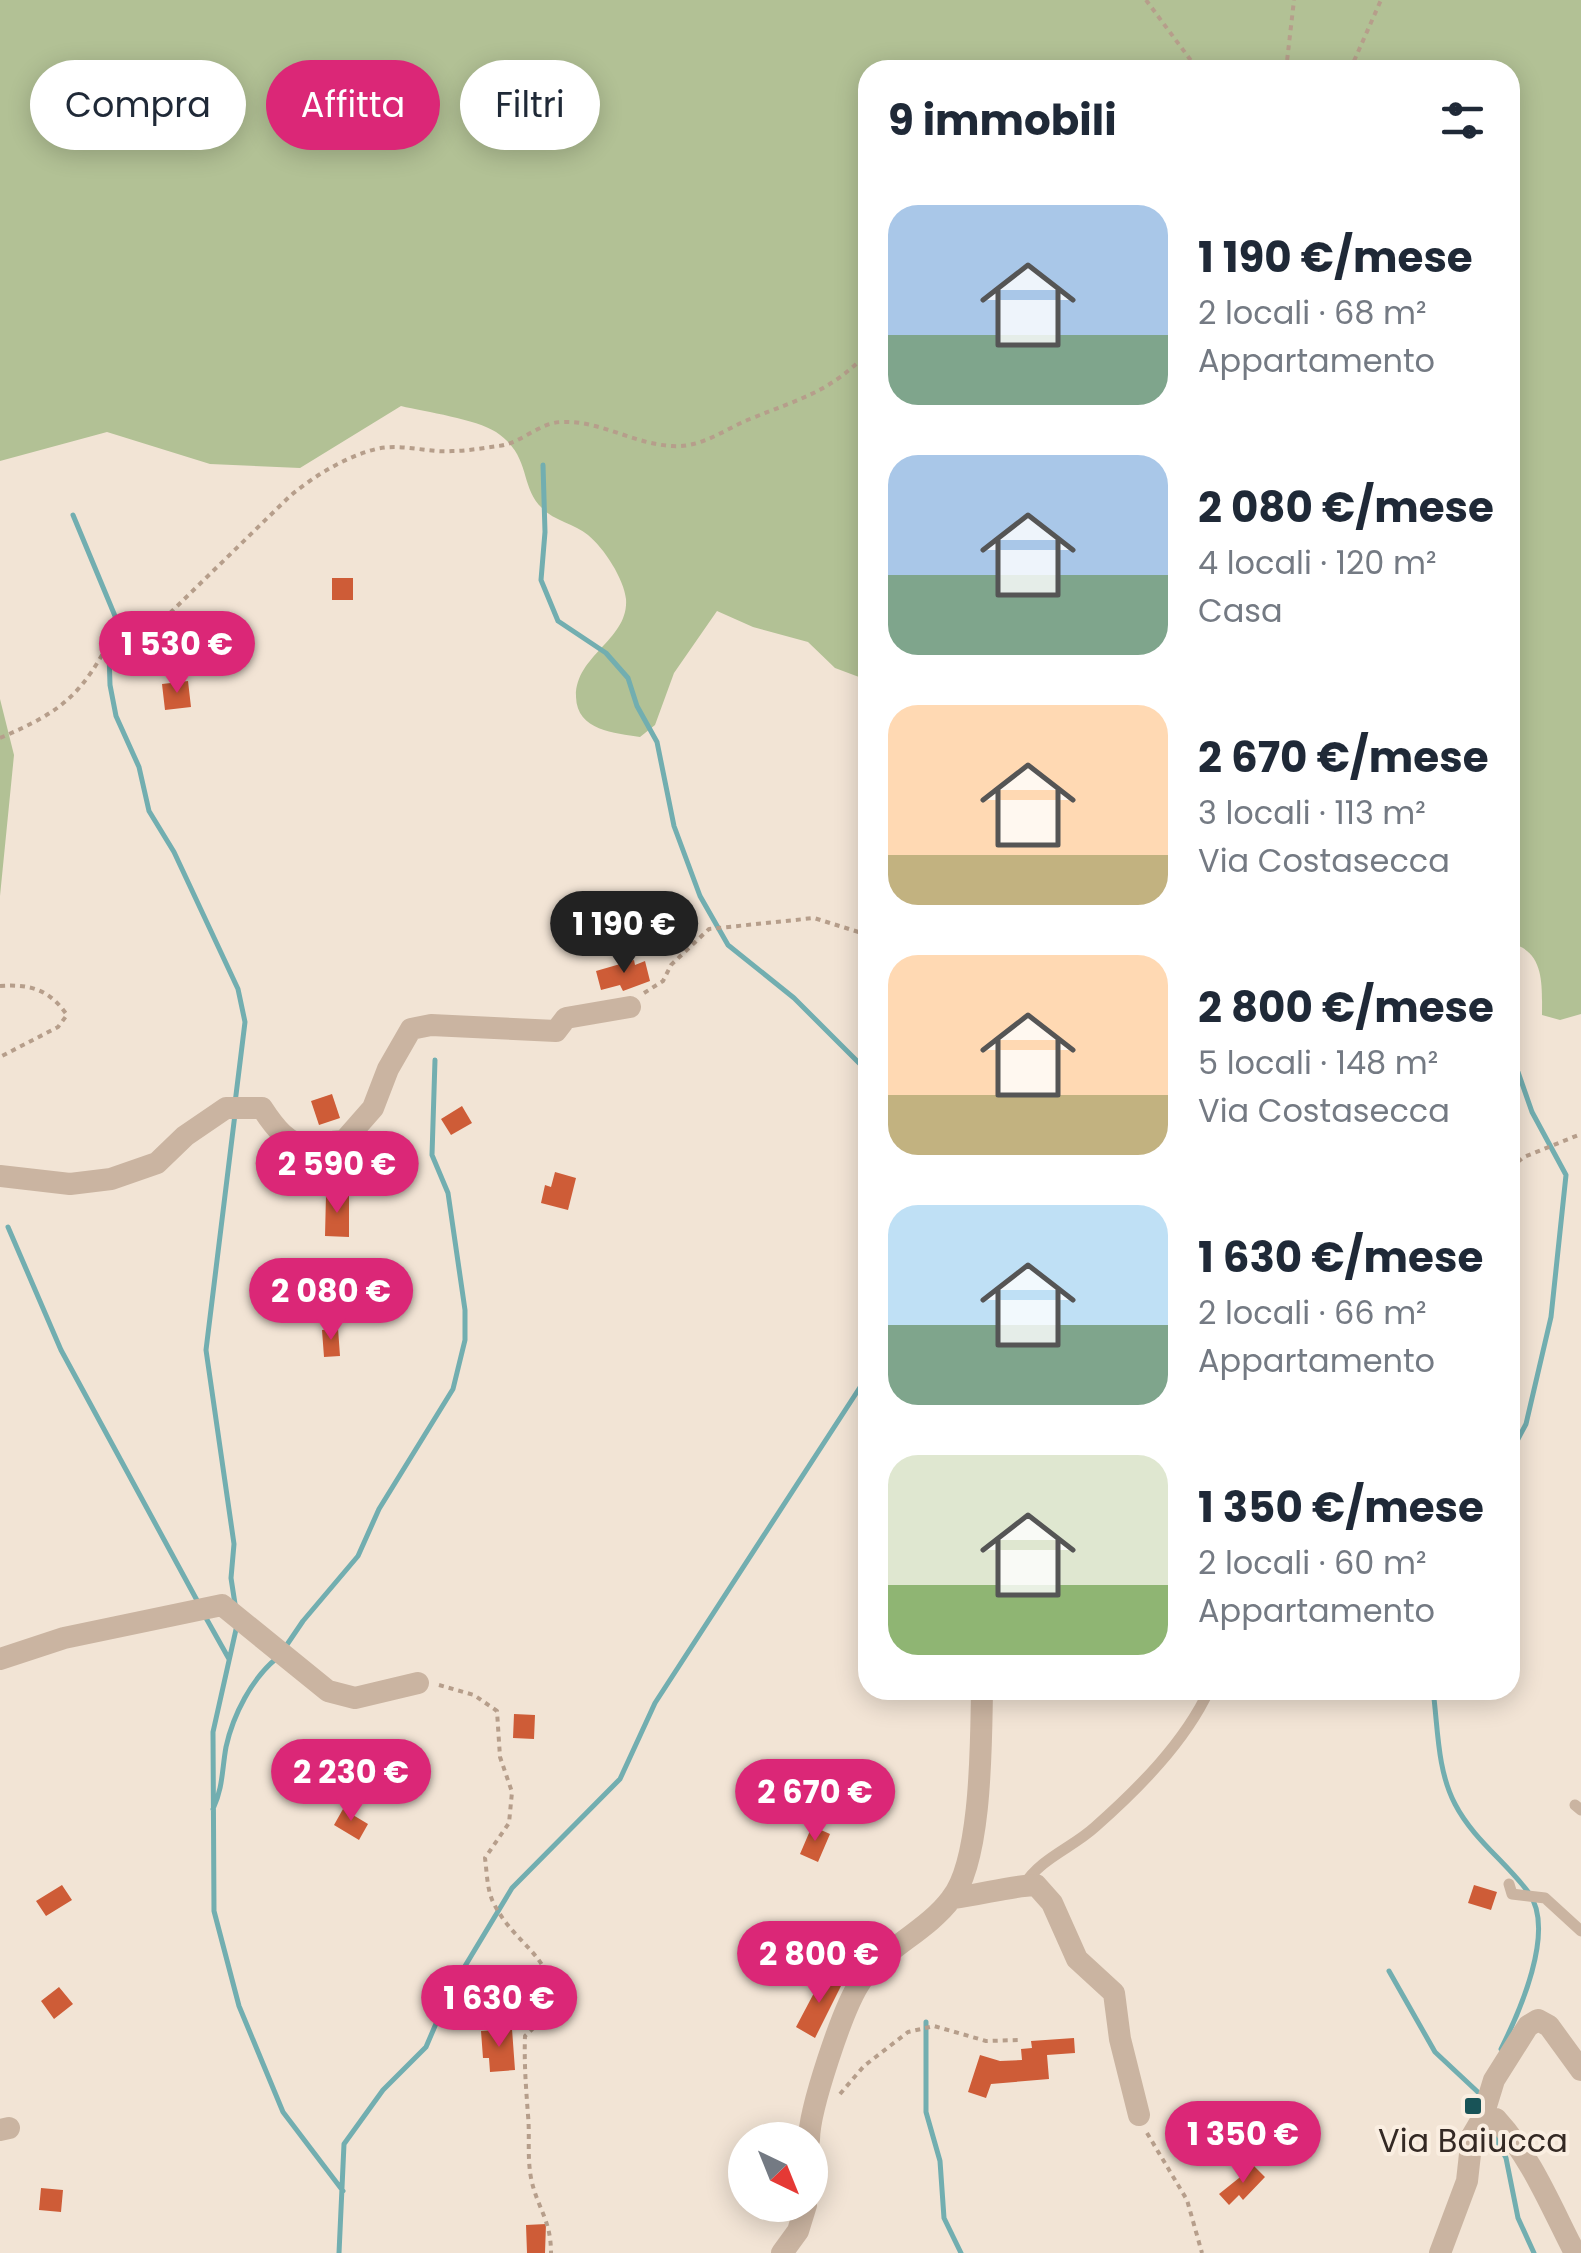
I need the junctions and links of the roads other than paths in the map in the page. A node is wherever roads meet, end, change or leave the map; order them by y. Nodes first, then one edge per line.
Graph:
1 (630, 1006) road end
2 (0, 1176) edge
3 (0, 1658) edge
4 (418, 1683) road end
5 (982, 1700) edge
6 (1204, 1700) edge
7 (1509, 1884) dead end
8 (1024, 1886) junction
9 (953, 1898) junction
10 (1581, 1931) edge
11 (1581, 2070) edge
12 (1139, 2114) road end
13 (1482, 2119) junction
14 (813, 2122) edge
15 (801, 2222) edge
16 (782, 2253) edge
17 (1440, 2253) edge
18 (1575, 2253) edge

1 - 2 street
3 - 4 street
5 - 9 street
6 - 8 lane
7 - 10 lane
8 - 9 street
8 - 12 street
9 - 14 street
11 - 13 street
13 - 17 street
13 - 18 street
15 - 16 street

